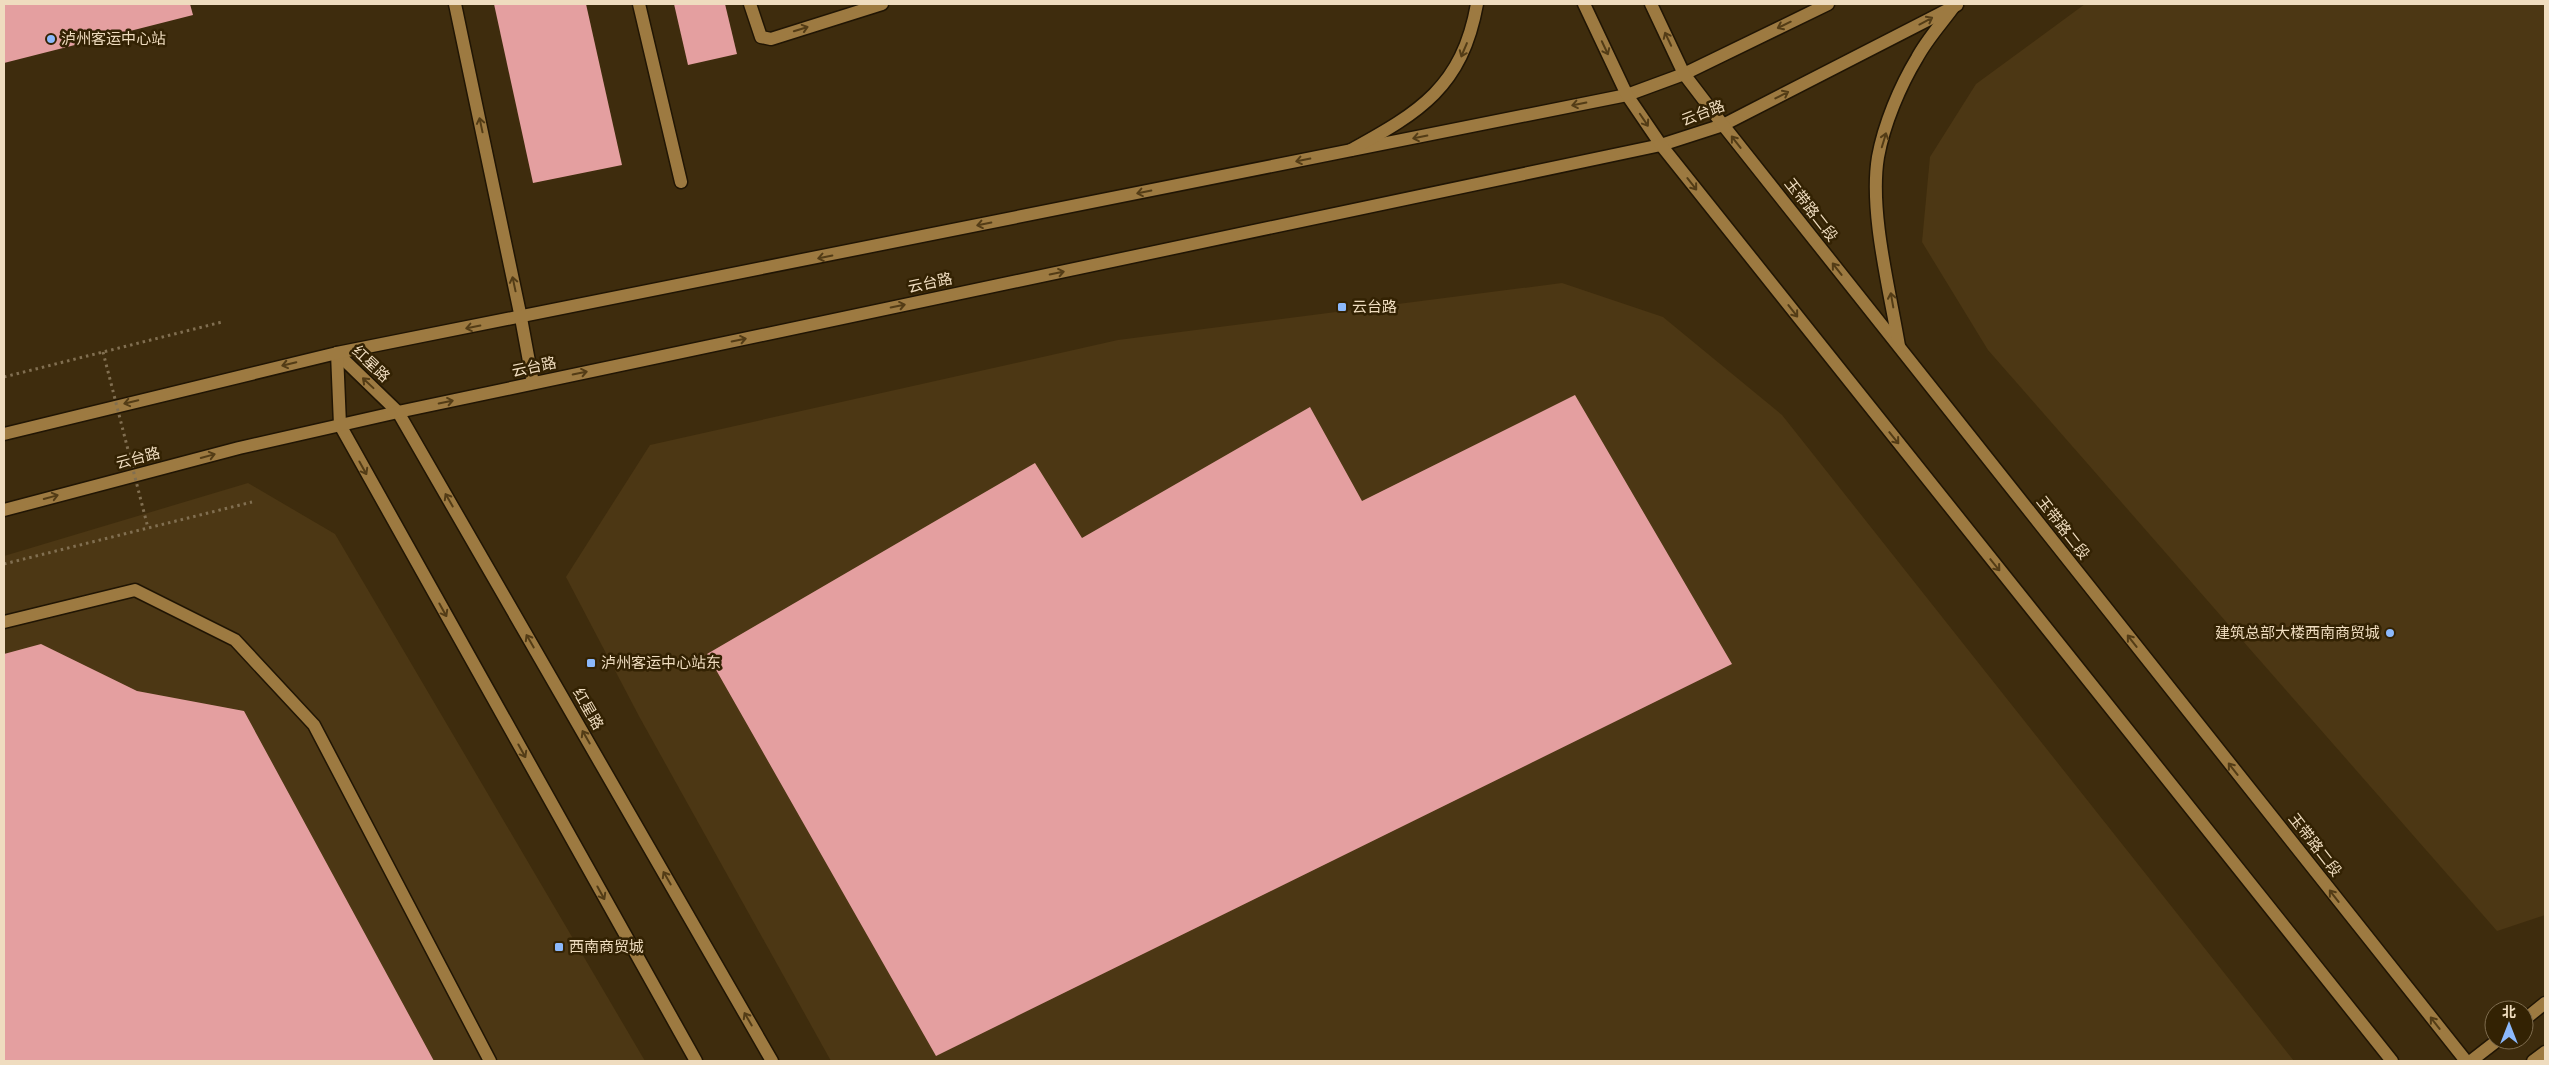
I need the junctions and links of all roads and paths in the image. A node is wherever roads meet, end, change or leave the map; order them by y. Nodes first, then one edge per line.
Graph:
1 (455, 4) edge
2 (638, 4) edge
3 (750, 4) edge
4 (882, 4) edge
5 (1477, 4) edge
6 (1584, 4) edge
7 (1651, 4) edge
8 (1828, 4) edge
9 (1957, 5) edge
10 (1684, 74) junction
11 (1627, 95) junction
12 (1723, 125) junction
13 (1661, 145) junction
14 (1351, 150) junction
15 (681, 182) dead end
16 (521, 318) junction
17 (222, 322) dead end
18 (1900, 348) junction
19 (103, 352) junction
20 (337, 354) junction
21 (4, 377) edge
22 (533, 384) junction
23 (398, 412) junction
24 (340, 425) junction
25 (4, 434) edge
26 (252, 502) dead end
27 (4, 510) edge
28 (148, 528) junction
29 (4, 564) edge
30 (4, 622) edge
31 (2545, 1003) edge
32 (2534, 1012) edge
33 (2485, 1050) edge
34 (2545, 1052) edge
35 (490, 1061) edge
36 (696, 1061) edge
37 (772, 1061) edge
38 (2392, 1061) edge
39 (2466, 1061) edge
40 (2471, 1061) edge
41 (2533, 1061) edge

16 -> 1 street
2 - 15 street
3 -> 4 street
5 -> 14 street
6 -> 11 street
10 -> 7 street, 玉带路二段
8 -> 10 street
12 -> 9 street, 云台路
18 -> 9 street
10 - 11 street
10 - 12 street, 玉带路二段
11 -> 13 street
11 -> 14 street
12 - 13 street, 云台路
18 -> 12 street, 玉带路二段
22 -> 13 street, 云台路
13 -> 38 street
14 -> 16 street
16 -> 20 street
16 - 22 street
17 - 19 path
39 -> 18 street, 玉带路二段
19 - 21 path
19 - 28 path, bridge
23 -> 20 street, 红星路
20 - 24 street, 红星路
20 -> 25 street
23 -> 22 street, 云台路
23 - 24 street, 云台路
37 -> 23 street, 红星路
27 -> 24 street, 云台路
24 -> 36 street, 红星路
26 - 28 path
28 - 29 path
30 - 35 street
31 - 32 street
33 - 40 street
34 - 41 street

